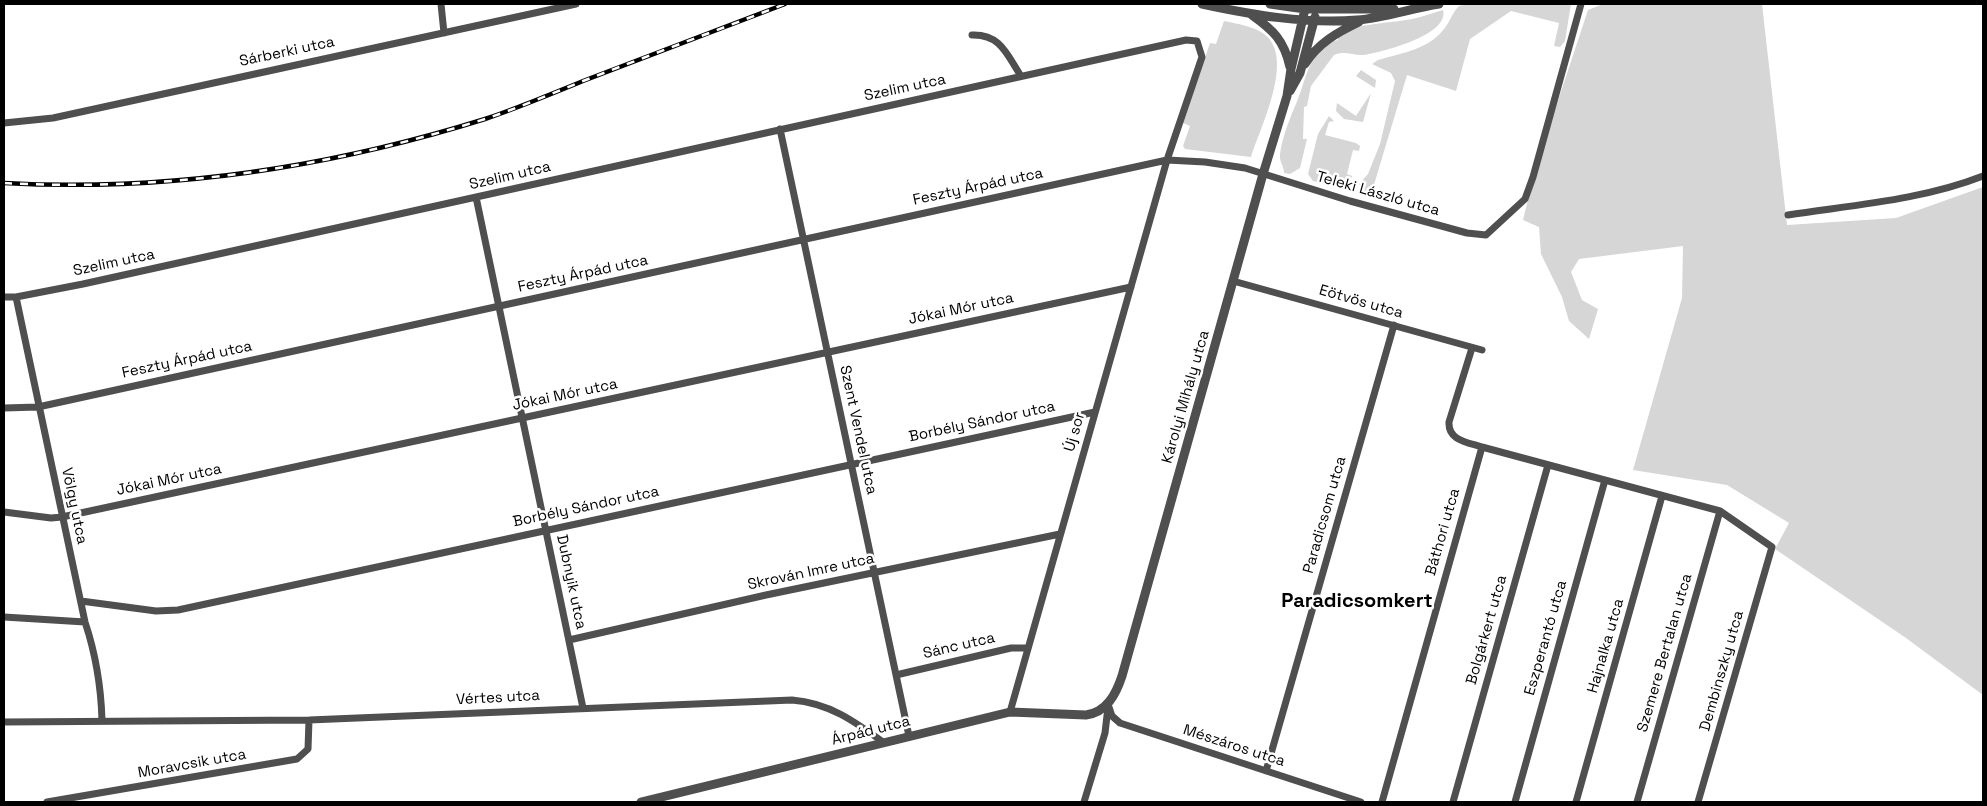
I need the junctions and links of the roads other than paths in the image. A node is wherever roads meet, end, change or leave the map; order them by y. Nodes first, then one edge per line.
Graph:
1 (440, 4) edge
2 (576, 4) edge
3 (1202, 4) edge
4 (1270, 4) edge
5 (1350, 4) edge
6 (1439, 4) edge
7 (1581, 4) edge
8 (1306, 6) edge
9 (1316, 6) edge
10 (1361, 9) junction
11 (1410, 9) junction
12 (1250, 13) junction
13 (1365, 19) junction
14 (1303, 20) junction
15 (1315, 20) junction
16 (444, 33) junction
17 (972, 35) dead end
18 (1197, 41) joint
19 (1291, 69) junction
20 (1300, 72) junction
21 (1021, 76) junction
22 (1287, 96) junction
23 (4, 124) edge
24 (780, 129) junction
25 (1167, 160) junction
26 (1263, 174) junction
27 (1983, 176) edge
28 (476, 197) junction
29 (1788, 215) dead end
30 (804, 239) junction
31 (1233, 281) junction
32 (1131, 287) junction
33 (4, 297) edge
34 (16, 297) junction
35 (499, 306) junction
36 (1394, 325) junction
37 (1472, 348) junction
38 (1482, 350) dead end
39 (828, 352) junction
40 (38, 407) junction
41 (4, 408) edge
42 (1095, 412) junction
43 (522, 418) junction
44 (1482, 447) junction
45 (851, 464) junction
46 (1548, 465) junction
47 (1605, 480) junction
48 (1662, 496) junction
49 (1720, 511) junction
50 (4, 512) edge
51 (62, 517) junction
52 (546, 530) junction
53 (1060, 534) junction
54 (875, 573) junction
55 (81, 601) junction
56 (4, 617) edge
57 (84, 622) junction
58 (569, 640) junction
59 (1028, 648) junction
60 (896, 675) junction
61 (1108, 704) junction
62 (583, 708) junction
63 (1010, 712) junction
64 (102, 720) junction
65 (309, 720) junction
66 (4, 722) edge
67 (909, 736) junction
68 (883, 742) junction
69 (1266, 771) junction
70 (47, 802) edge
71 (644, 802) edge
72 (1084, 802) edge
73 (1361, 802) edge
74 (1382, 802) edge
75 (1453, 802) edge
76 (1515, 802) edge
77 (1576, 802) edge
78 (1637, 802) edge
79 (1698, 802) edge

1 - 16 street
2 - 16 street, Sárberki utca
3 - 12 street
4 - 8 street
5 - 10 street
6 - 11 street
7 - 26 street, Teleki László utca
8 - 9 street
8 - 14 street, Károlyi Mihály utca
9 - 10 street
9 - 15 street, Károlyi Mihály utca
10 - 11 street
11 - 13 street
12 - 14 street
12 - 19 street
13 - 15 street
13 - 20 street
14 - 15 street
14 - 19 street, Károlyi Mihály utca
15 - 20 street, Károlyi Mihály utca
16 - 23 street, Sárberki utca
17 - 21 street
18 - 21 street, Szelim utca
18 - 25 street, Új sor
19 - 22 street, Károlyi Mihály utca
20 - 22 street, Károlyi Mihály utca
21 - 24 street, Szelim utca
22 - 26 street, Károlyi Mihály utca
24 - 28 street, Szelim utca
24 - 30 street, Szent Vendel utca
25 - 26 street, Feszty Árpád utca
25 - 30 street, Feszty Árpád utca
25 - 32 street, Új sor
26 - 31 street, Károlyi Mihály utca
27 - 29 street
28 - 34 street, Szelim utca
28 - 35 street, Dubnyik utca
30 - 35 street, Feszty Árpád utca
30 - 39 street, Szent Vendel utca
31 - 36 street, Eötvös utca
31 - 61 street, Károlyi Mihály utca
32 - 39 street, Jókai Mór utca
32 - 42 street, Új sor
33 - 34 street, Szelim utca
34 - 40 street, Völgy utca
35 - 40 street, Feszty Árpád utca
35 - 43 street, Dubnyik utca
36 - 37 street, Eötvös utca
36 - 69 street, Paradicsom utca
37 - 38 street, Eötvös utca
37 - 44 street
39 - 43 street, Jókai Mór utca
39 - 45 street, Szent Vendel utca
40 - 41 street, Feszty Árpád utca
40 - 51 street, Völgy utca
42 - 45 street, Borbély Sándor utca
42 - 53 street, Új sor
43 - 51 street, Jókai Mór utca
43 - 52 street, Dubnyik utca
44 - 46 street
44 - 74 street, Báthori utca
45 - 52 street, Borbély Sándor utca
45 - 54 street, Szent Vendel utca
46 - 47 street
46 - 75 street, Bolgárkert utca
47 - 48 street
47 - 76 street, Eszperantó utca
48 - 49 street
48 - 77 street, Hajnalka utca
49 - 78 street, Szemere Bertalan utca
49 - 79 street, Dembinszky utca
50 - 51 street, Jókai Mór utca
51 - 55 street, Völgy utca
52 - 55 street, Borbély Sándor utca
52 - 58 street, Dubnyik utca
53 - 54 street, Skrován Imre utca
53 - 59 street, Új sor
54 - 58 street, Skrován Imre utca
54 - 60 street, Szent Vendel utca
55 - 57 street, Völgy utca
56 - 57 street
57 - 64 street, Völgy utca
58 - 62 street, Dubnyik utca
59 - 60 street, Sánc utca
59 - 63 street, Új sor
60 - 67 street, Szent Vendel utca
61 - 63 street, Árpád utca
61 - 69 street, Mészáros utca
61 - 72 street
62 - 65 street, Vértes utca
62 - 68 street, Vértes utca
63 - 67 street, Árpád utca
64 - 65 street, Vértes utca
64 - 66 street, Vértes utca
65 - 70 street, Moravcsik utca
67 - 68 street, Árpád utca
68 - 71 street, Árpád utca
69 - 73 street, Mészáros utca

